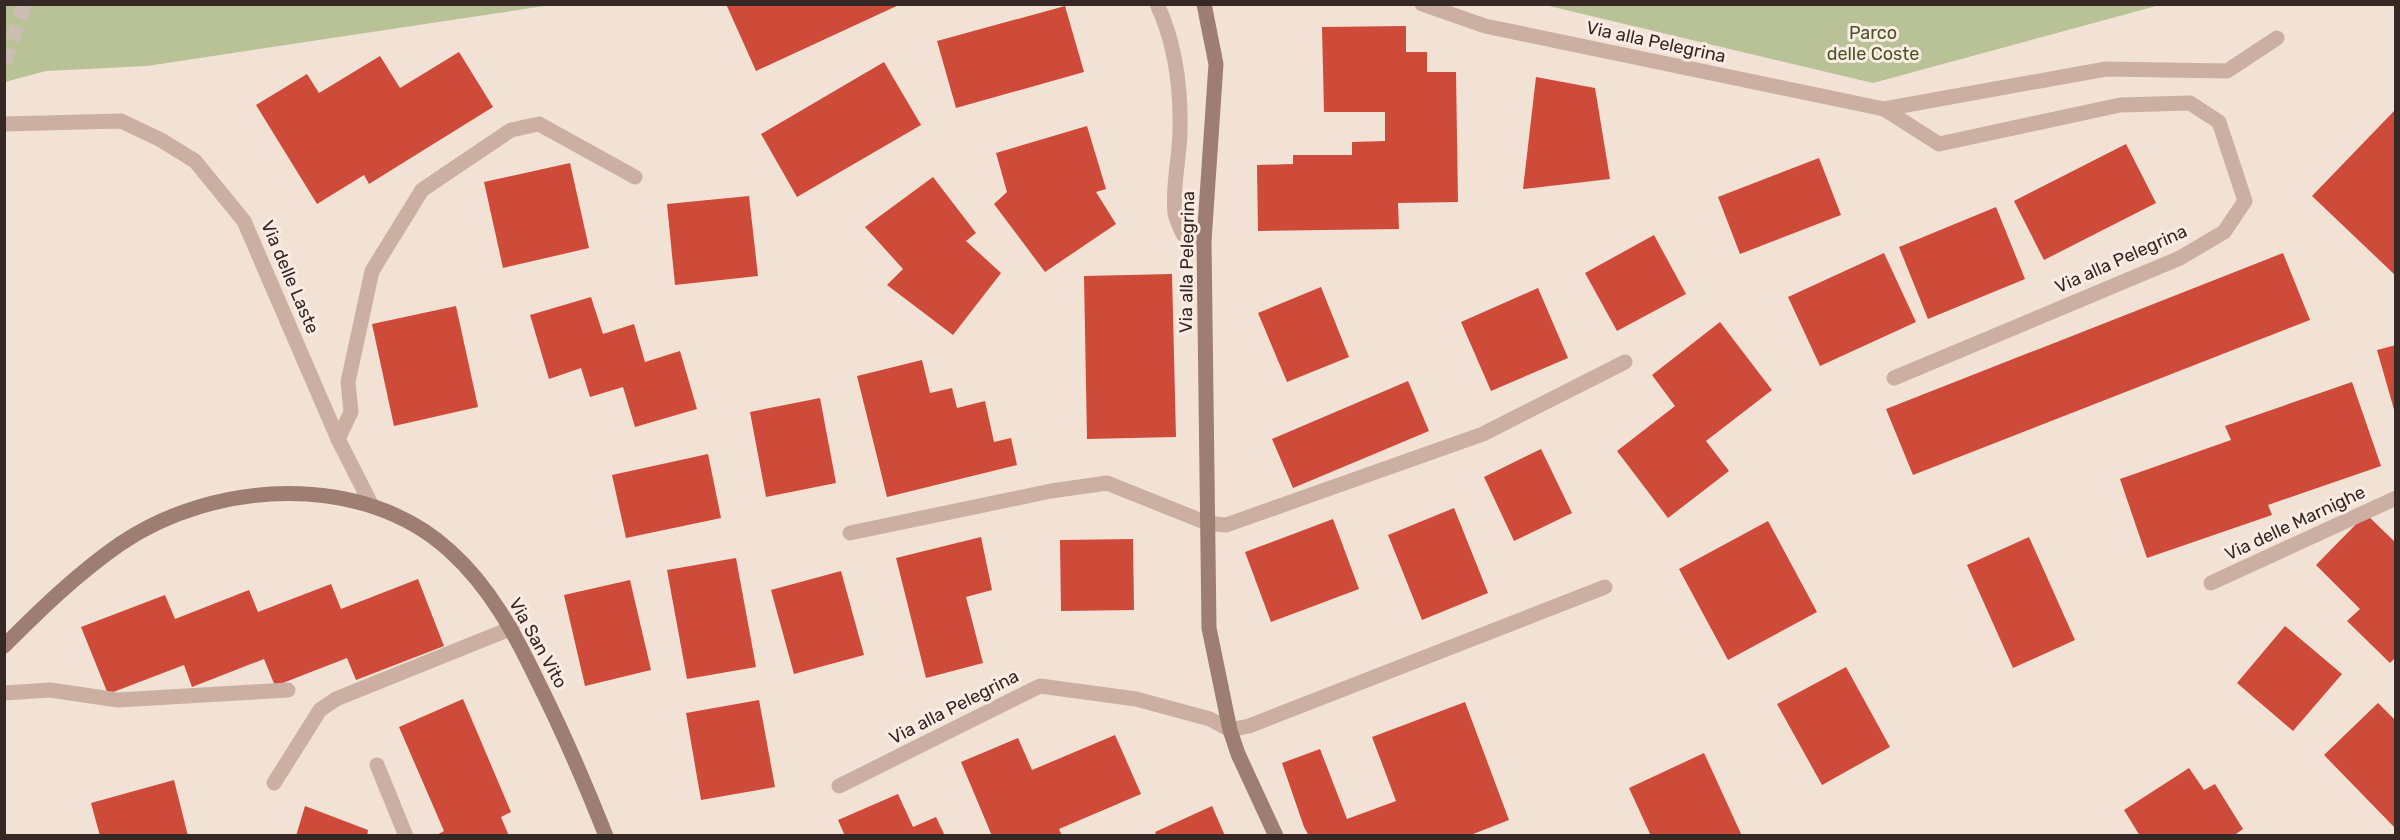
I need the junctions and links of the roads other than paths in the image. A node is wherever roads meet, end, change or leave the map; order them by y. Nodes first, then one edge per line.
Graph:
1 (1157, 4) edge
2 (1204, 4) edge
3 (1422, 4) edge
4 (2277, 38) dead end
5 (1884, 109) junction
6 (4, 124) edge
7 (635, 177) dead end
8 (1204, 241) junction
9 (1625, 362) dead end
10 (1894, 378) dead end
11 (338, 439) junction
12 (2396, 498) edge
13 (371, 504) junction
14 (1207, 523) junction
15 (850, 533) dead end
16 (2211, 583) dead end
17 (1605, 587) dead end
18 (512, 628) junction
19 (4, 646) edge
20 (288, 690) dead end
21 (4, 693) edge
22 (1230, 730) junction
23 (377, 765) dead end
24 (274, 783) dead end
25 (839, 786) dead end
26 (406, 836) edge
27 (606, 836) edge
28 (1276, 836) edge

1 - 8 street
2 - 8 street, Via alla Pelegrina
3 - 5 street, Via alla Pelegrina
4 - 5 street, Via alla Pelegrina
5 - 10 street, Via alla Pelegrina
6 - 11 street, Via delle Laste
7 - 11 street
8 - 14 street, Via alla Pelegrina
9 - 14 street
11 - 13 street, Via delle Laste
12 - 16 street, Via delle Marnighe
13 - 18 street, Via San Vito
13 - 19 street, Via San Vito
14 - 15 street
14 - 22 street, Via alla Pelegrina
17 - 22 street
18 - 24 street
18 - 27 street, Via San Vito
20 - 21 street
22 - 25 street, Via alla Pelegrina
22 - 28 street, Via alla Pelegrina
23 - 26 street

